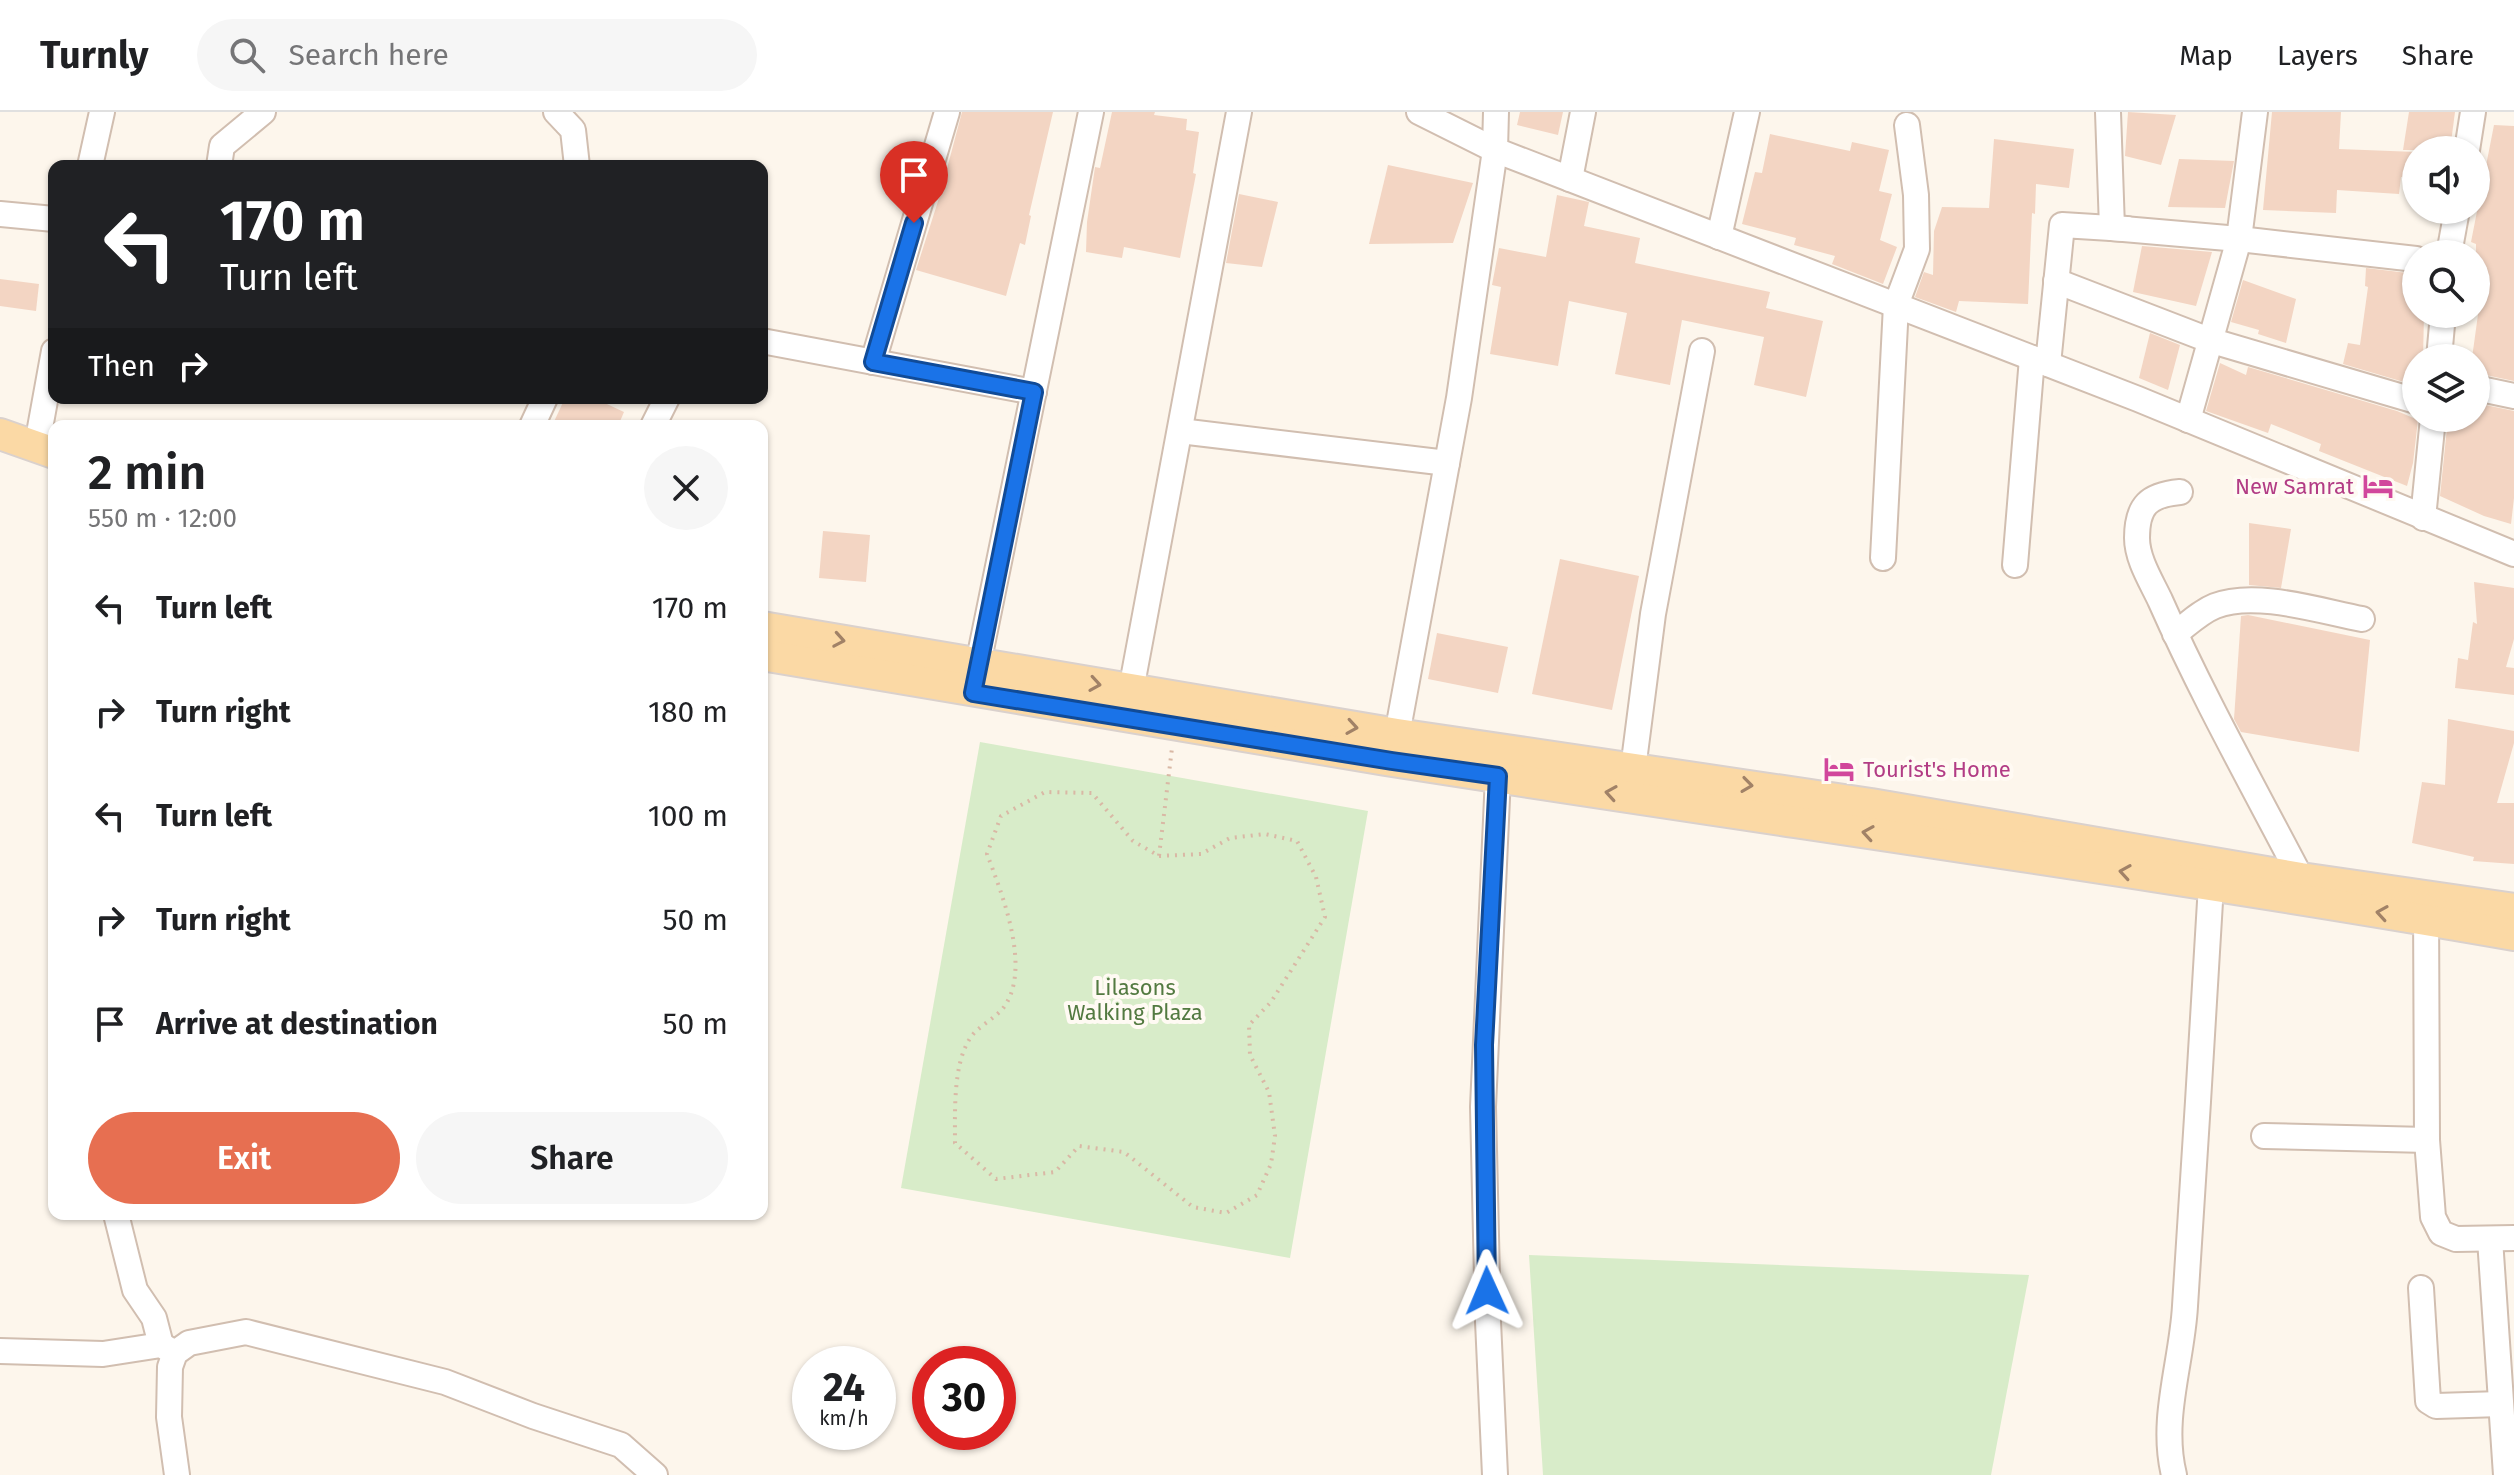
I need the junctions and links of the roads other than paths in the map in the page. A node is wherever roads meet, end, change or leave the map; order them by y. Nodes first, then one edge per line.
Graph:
1 (102, 112) edge
2 (263, 112) edge
3 (556, 112) edge
4 (947, 112) edge
5 (1091, 112) edge
6 (1239, 112) edge
7 (1419, 112) edge
8 (1496, 112) edge
9 (1583, 112) edge
10 (1747, 112) edge
11 (2108, 112) edge
12 (2255, 112) edge
13 (2473, 112) edge
14 (1907, 125) dead end
15 (2469, 136) edge
16 (1495, 150) junction
17 (91, 160) edge
18 (220, 160) edge
19 (569, 160) edge
20 (1570, 179) junction
21 (0, 214) edge
22 (48, 218) edge
23 (2127, 229) junction
24 (1719, 237) junction
25 (2239, 239) junction
26 (2402, 257) edge
27 (2056, 281) junction
28 (1896, 305) junction
29 (2209, 340) junction
30 (768, 342) edge
31 (1702, 351) dead end
32 (2040, 361) junction
33 (873, 362) junction
34 (2490, 391) edge
35 (1034, 392) junction
36 (2514, 396) edge
37 (2402, 397) edge
38 (0, 416) edge
39 (2188, 420) junction
40 (1180, 431) junction
41 (2432, 432) edge
42 (0, 434) edge
43 (48, 438) edge
44 (48, 438) edge
45 (1447, 463) junction
46 (2180, 492) dead end
47 (2423, 518) junction
48 (2514, 554) edge
49 (1883, 558) dead end
50 (2015, 565) dead end
51 (2362, 619) dead end
52 (768, 628) edge
53 (2175, 634) junction
54 (768, 656) edge
55 (975, 679) junction
56 (1131, 690) junction
57 (1394, 748) junction
58 (1633, 769) junction
59 (1498, 776) junction
60 (1686, 790) junction
61 (1994, 838) junction
62 (2301, 878) junction
63 (2211, 885) junction
64 (2425, 908) junction
65 (2514, 909) edge
66 (2514, 935) edge
67 (2264, 1136) dead end
68 (2427, 1140) junction
69 (118, 1220) edge
70 (2502, 1238) edge
71 (2421, 1288) dead end
72 (168, 1349) junction
73 (0, 1351) edge
74 (2501, 1404) junction
75 (177, 1475) edge
76 (655, 1475) edge
77 (1495, 1475) edge
78 (2174, 1475) edge
79 (2506, 1475) edge

1 - 17 street
2 - 18 street
3 - 19 street
4 - 33 street
5 - 35 street
6 - 40 street
7 - 16 street
8 - 16 street
9 - 20 street
10 - 24 street
11 - 23 street
12 - 25 street
13 - 15 street
14 - 28 street
16 - 20 street
16 - 45 street
20 - 24 street
21 - 22 street
23 - 25 street
23 - 27 street
24 - 28 street
25 - 26 street
25 - 29 street
27 - 29 street
27 - 32 street
28 - 32 street
28 - 49 street
29 - 37 street
29 - 39 street
30 - 33 street
31 - 58 street
32 - 39 street
32 - 50 street
33 - 35 street
34 - 36 street
35 - 55 street
38 - 43 main road
39 - 47 street
40 - 45 street
40 - 56 street
41 - 47 street
42 - 44 main road
45 - 57 street
46 - 53 street
47 - 48 street
51 - 53 street
52 -> 55 main road
53 - 62 street
54 - 55 main road
55 -> 56 main road
55 - 57 main road
56 -> 57 main road
57 - 58 main road
57 - 59 main road
58 - 60 main road
60 -> 59 main road
59 - 77 street
60 - 61 main road
61 - 62 main road
63 -> 61 main road
62 - 64 main road
64 -> 63 main road
63 - 78 street
64 - 65 main road
64 - 66 main road
64 - 68 street
67 - 68 street
68 - 70 street
69 - 72 street
70 - 74 street
71 - 74 street
72 - 73 street
72 - 75 street
72 - 76 street
74 - 79 street

